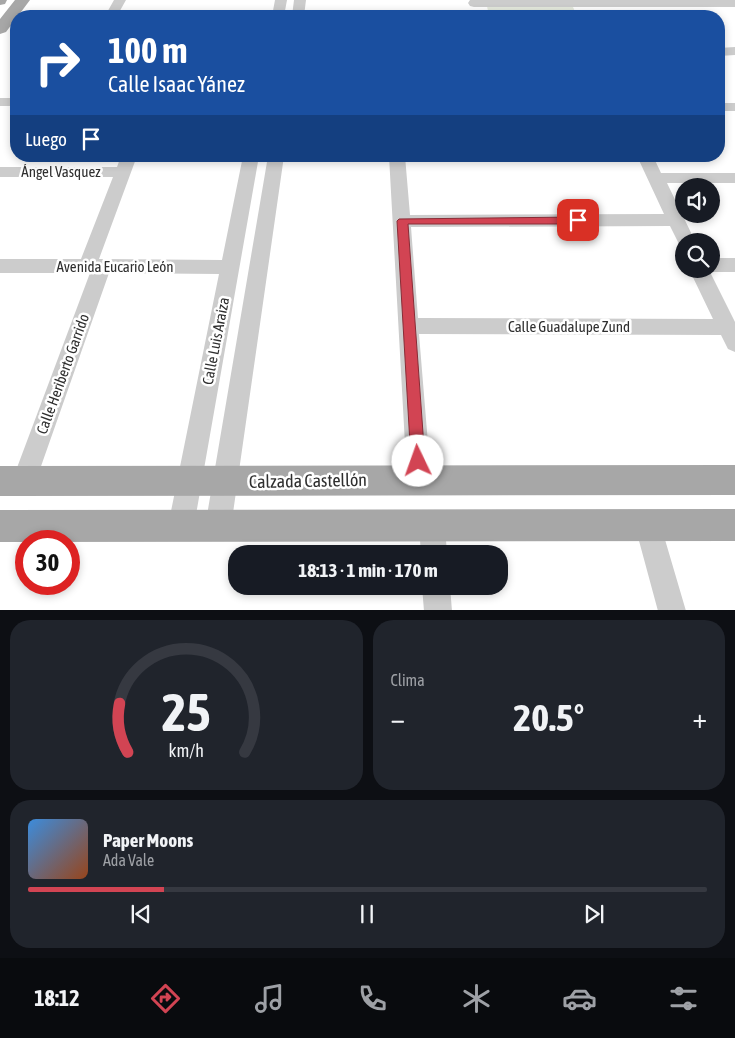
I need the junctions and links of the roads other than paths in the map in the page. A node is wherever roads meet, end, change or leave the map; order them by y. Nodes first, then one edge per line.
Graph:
1 (23, 0) edge
2 (474, 2) edge
3 (656, 2) edge
4 (735, 3) edge
5 (574, 4) junction
6 (15, 10) edge
7 (577, 10) edge
8 (10, 16) edge
9 (0, 29) edge
10 (250, 162) edge
11 (275, 162) edge
12 (397, 162) edge
13 (648, 162) edge
14 (126, 164) edge
15 (0, 172) edge
16 (655, 178) junction
17 (735, 178) edge
18 (239, 216) junction
19 (266, 216) junction
20 (675, 218) edge
21 (675, 220) edge
22 (402, 221) junction
23 (720, 265) edge
24 (735, 265) edge
25 (0, 266) edge
26 (94, 266) junction
27 (230, 267) junction
28 (703, 278) edge
29 (410, 326) junction
30 (731, 335) edge
31 (419, 480) junction
32 (735, 480) edge
33 (12, 481) edge
34 (190, 482) junction
35 (225, 482) junction
36 (735, 525) edge
37 (0, 526) edge
38 (181, 526) junction
39 (648, 526) junction
40 (218, 527) junction
41 (433, 540) edge
42 (437, 595) edge
43 (438, 610) edge
44 (672, 610) edge

1 - 6 main road
2 - 5 street
3 - 4 street
3 - 5 street
5 - 7 street
8 - 9 main road
10 - 18 street, Calle Luis Araiza
11 - 19 street, Calle Luis Araiza
12 - 22 street
13 - 16 street
14 - 15 street, Ángel Vasquez
14 - 26 street, Calle Heriberto Garrido
16 - 17 street
16 - 20 street
18 - 19 street
18 - 27 street, Calle Luis Araiza
19 - 35 street, Calle Luis Araiza
21 - 22 street
22 - 29 street
23 - 24 street
25 - 26 street, Avenida Eucario León
26 - 27 street, Avenida Eucario León
26 - 33 street, Calle Heriberto Garrido
27 - 34 street, Calle Luis Araiza
28 - 30 street
29 - 30 street, Calle Guadalupe Zund
29 - 31 street
31 - 32 main road, Calzada Castellón
31 - 35 main road, Calzada Castellón
33 - 34 main road, Calzada Castellón
34 - 35 main road, Calzada Castellón
34 - 38 street, Calle Luis Araiza
35 - 40 street, Calle Luis Araiza
36 - 39 main road
37 - 38 main road
38 - 40 main road
39 - 41 main road
39 - 44 street
40 - 41 main road
42 - 43 street

